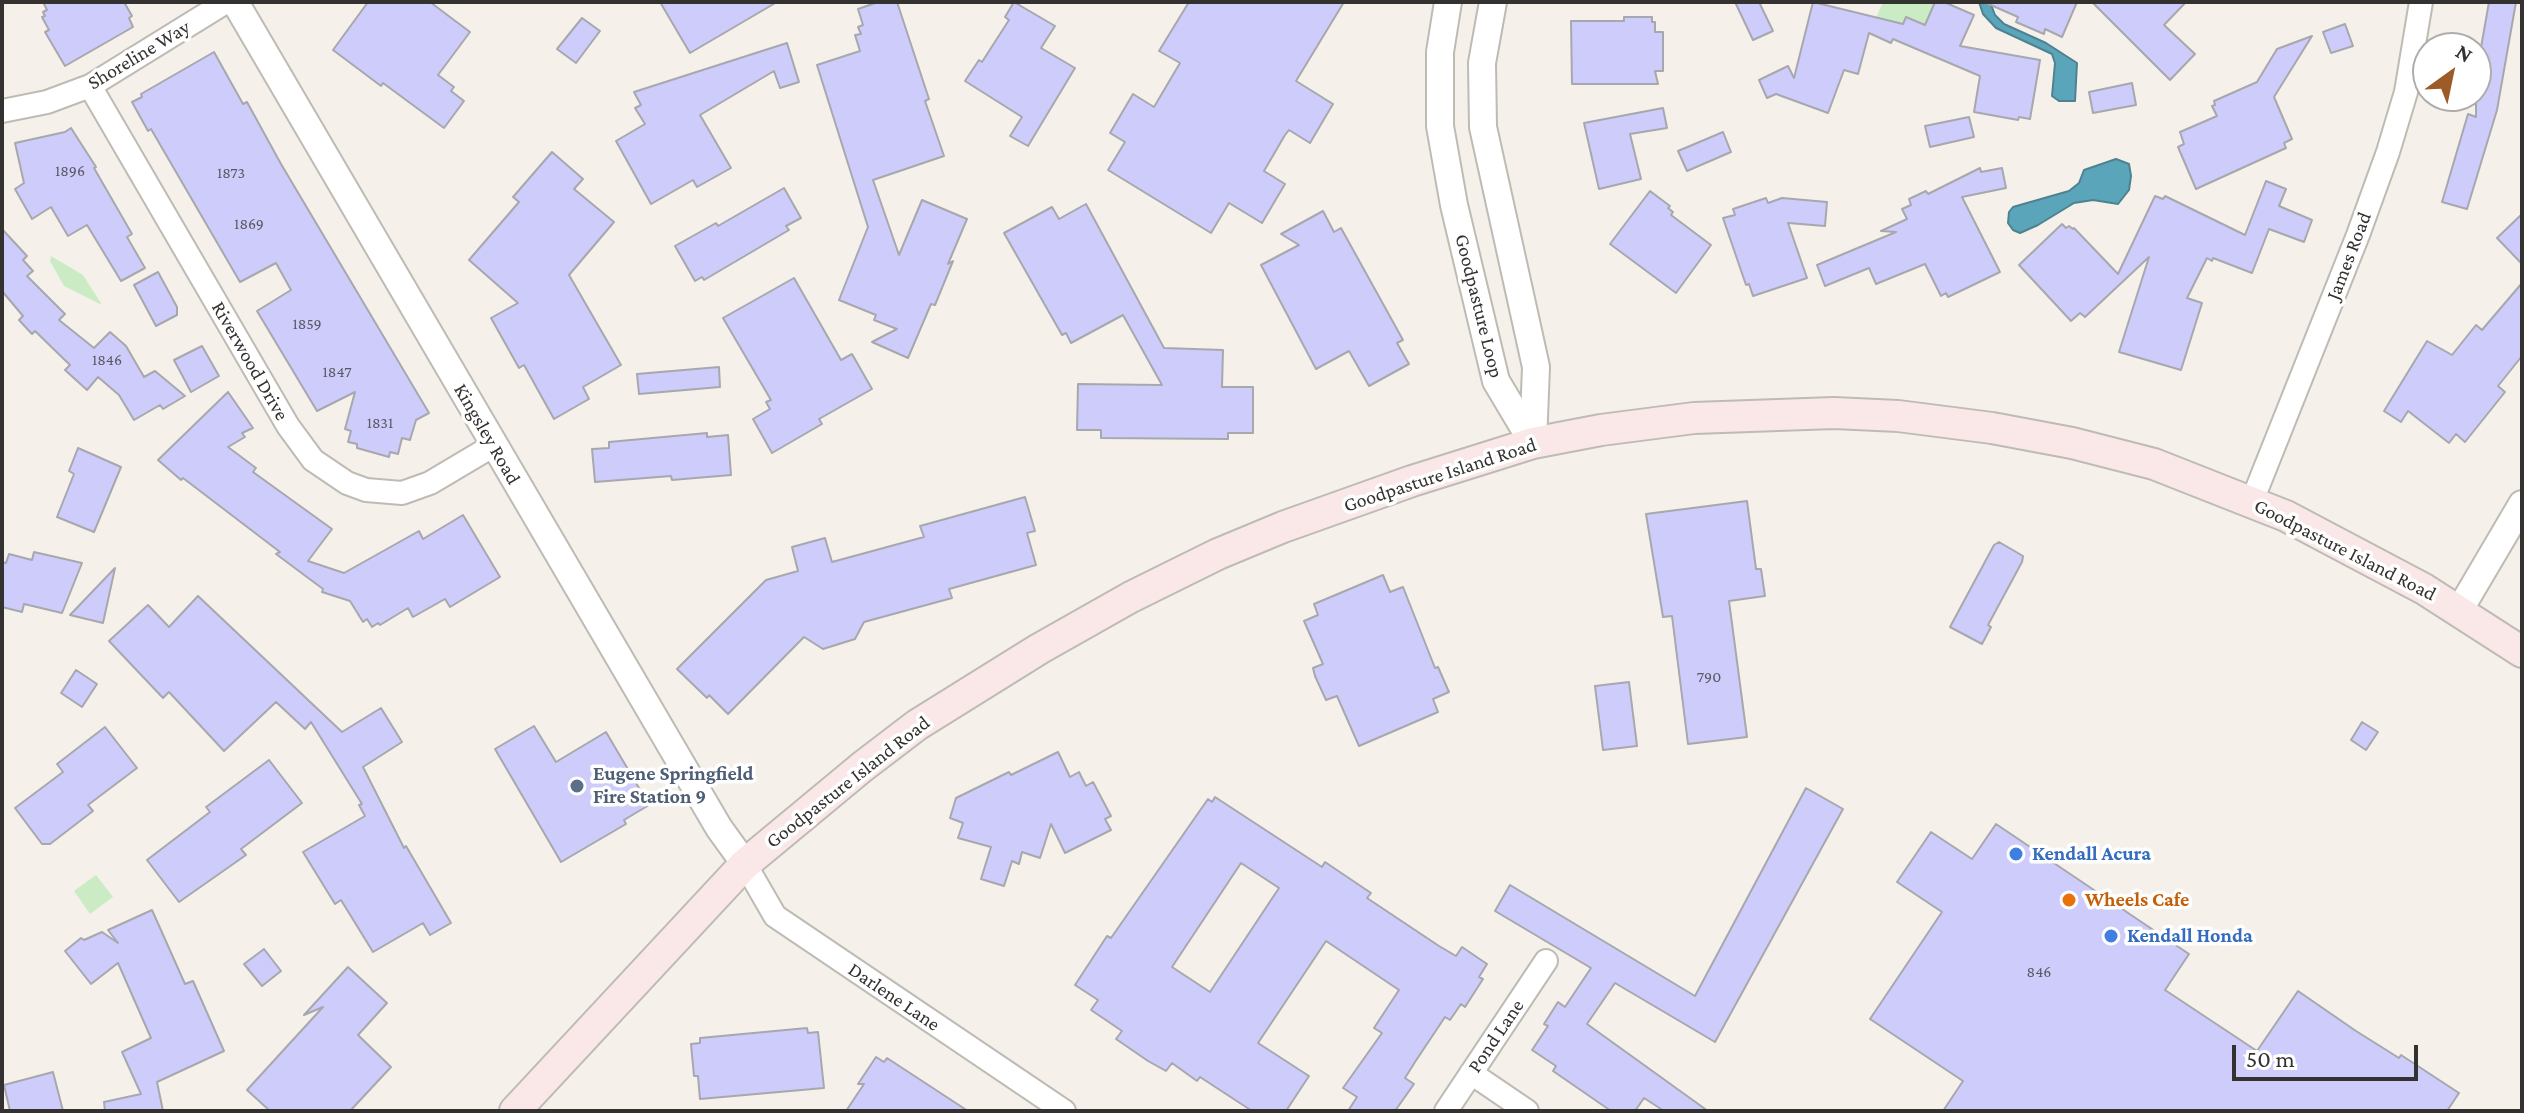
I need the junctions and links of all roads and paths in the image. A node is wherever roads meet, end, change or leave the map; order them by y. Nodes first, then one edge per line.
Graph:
1 (226, 2) edge
2 (235, 2) edge
3 (1448, 2) edge
4 (1493, 2) edge
5 (2421, 2) edge
6 (90, 86) junction
7 (2, 111) edge
8 (1533, 443) junction
9 (494, 445) junction
10 (2252, 501) junction
11 (2522, 504) edge
12 (2459, 611) junction
13 (2522, 652) edge
14 (745, 864) junction
15 (1546, 961) dead end
16 (1471, 1073) junction
17 (515, 1111) edge
18 (1064, 1111) edge
19 (1446, 1111) edge
20 (1527, 1111) edge

1 - 6 street, Shoreline Way
2 - 9 street, Kingsley Road
3 - 8 street, Goodpasture Loop
4 - 8 street, Goodpasture Loop
5 - 10 street, James Road
6 - 7 street, Shoreline Way
6 - 9 street, Riverwood Drive
8 - 10 main road, Goodpasture Island Road
8 - 14 main road, Goodpasture Island Road
9 - 14 street, Kingsley Road
10 - 12 main road, Goodpasture Island Road
11 - 12 street
12 - 13 main road, Goodpasture Island Road
14 - 17 main road, Goodpasture Island Road
14 - 18 street, Darlene Lane
15 - 16 street, Pond Lane
16 - 19 street, Pond Lane
16 - 20 street

